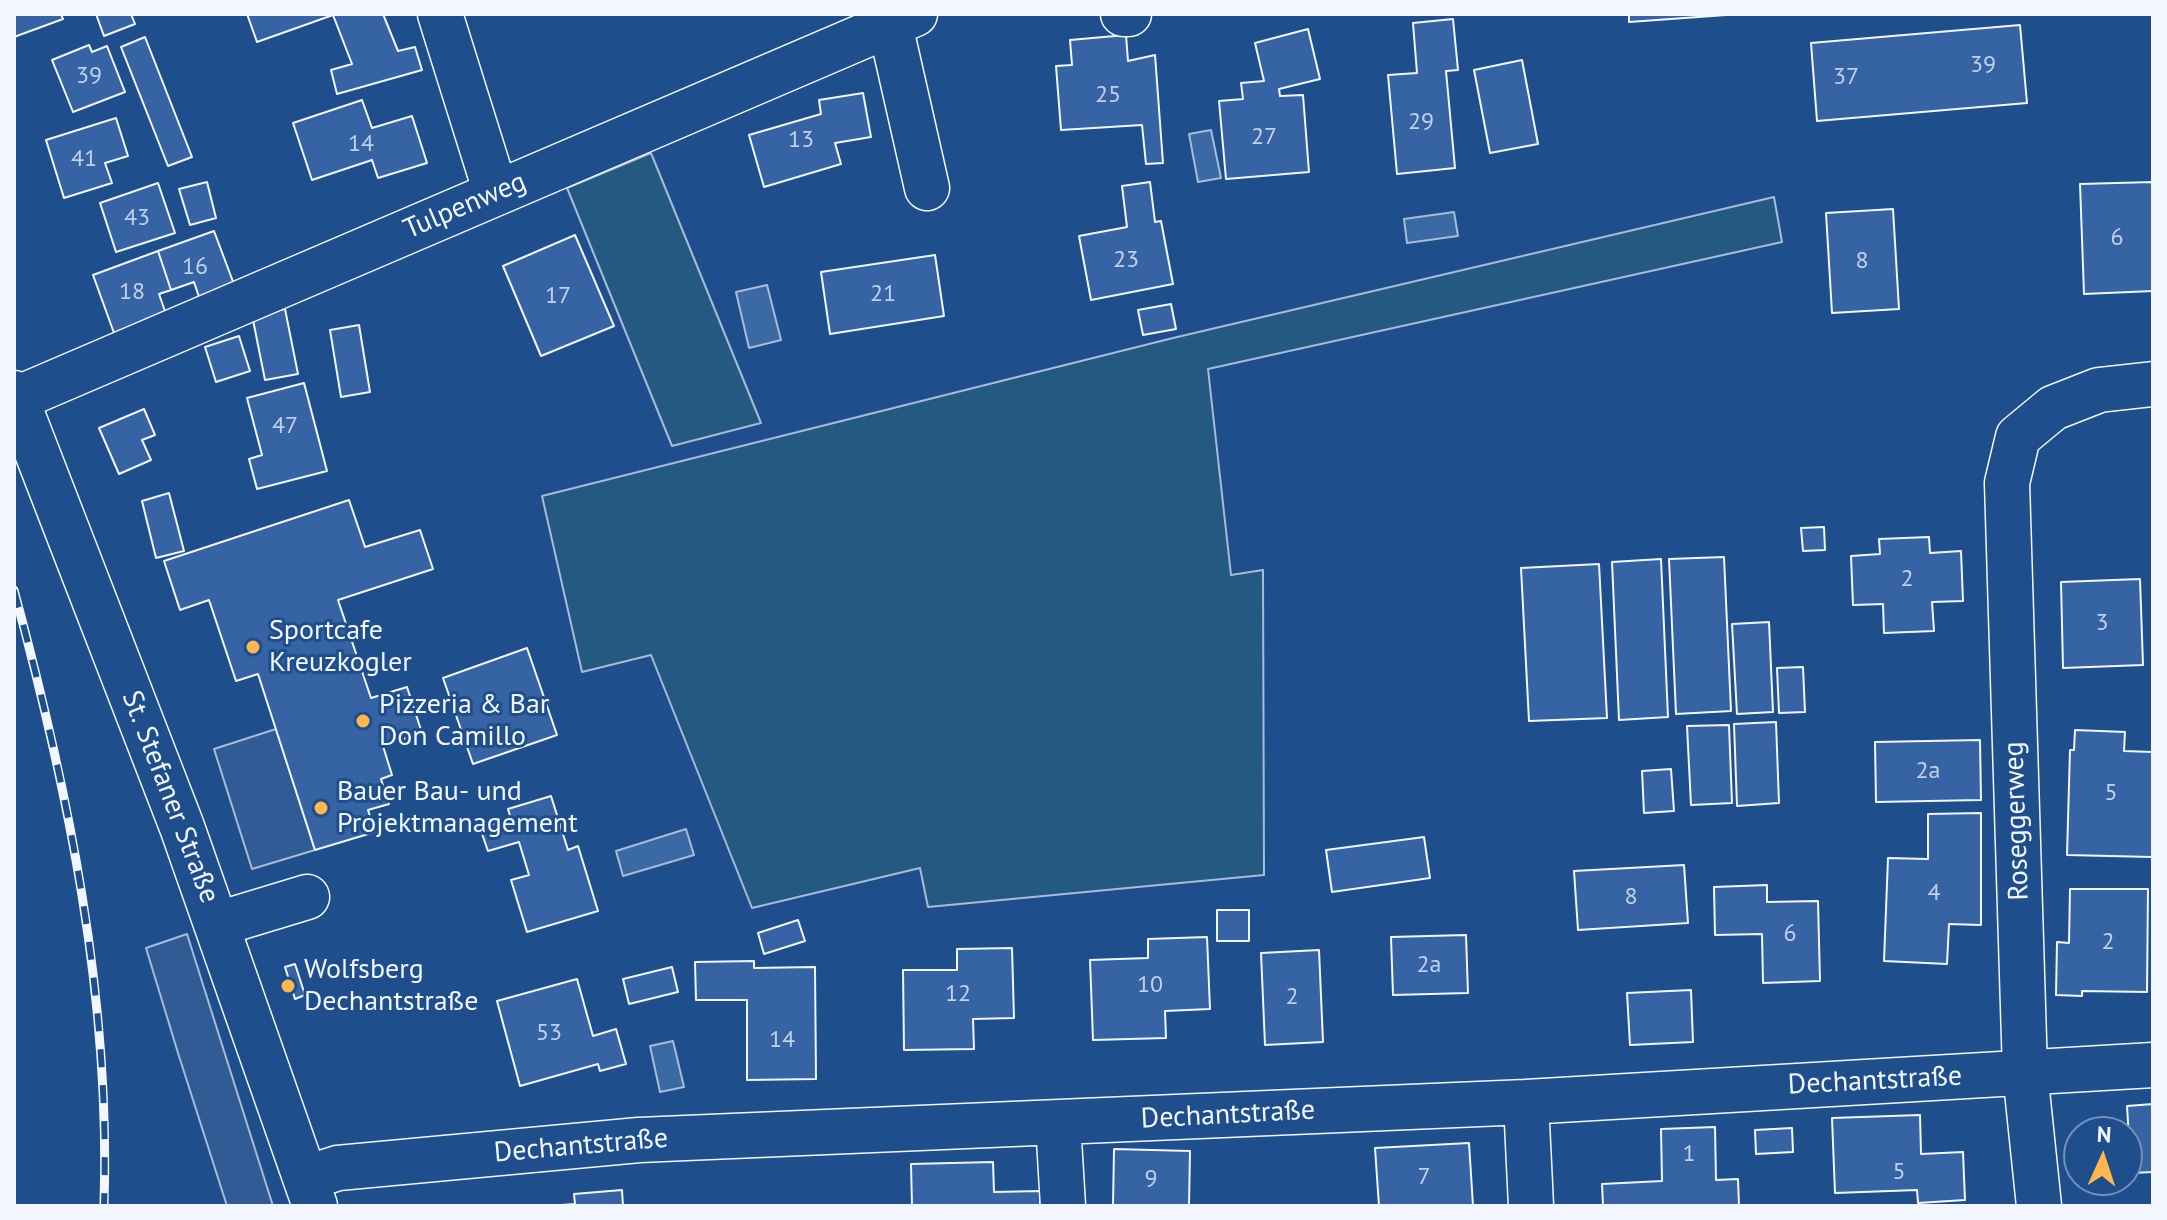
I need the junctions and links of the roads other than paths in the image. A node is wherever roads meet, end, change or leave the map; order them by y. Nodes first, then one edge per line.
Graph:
1 (440, 14) edge
2 (902, 19) edge
3 (927, 188) dead end
4 (496, 193) junction
5 (2153, 384) edge
6 (15, 396) edge
7 (307, 897) dead end
8 (218, 924) junction
9 (2153, 1065) edge
10 (2025, 1072) junction
11 (1526, 1102) junction
12 (1058, 1123) junction
13 (310, 1192) edge
14 (1063, 1206) edge
15 (1531, 1206) edge
16 (2039, 1206) edge

1 - 4 street
2 - 3 street
2 - 4 street, Tulpenweg
4 - 6 street, Tulpenweg
5 - 10 street, Roseggerweg
6 - 8 street, St. Stefaner Straße
7 - 8 street
8 - 13 street, St. Stefaner Straße
9 - 10 street, Dechantstraße
10 - 11 street, Dechantstraße
10 - 16 street, Roseggerweg
11 - 12 street, Dechantstraße
11 - 15 street
12 - 13 street, Dechantstraße
12 - 14 street

